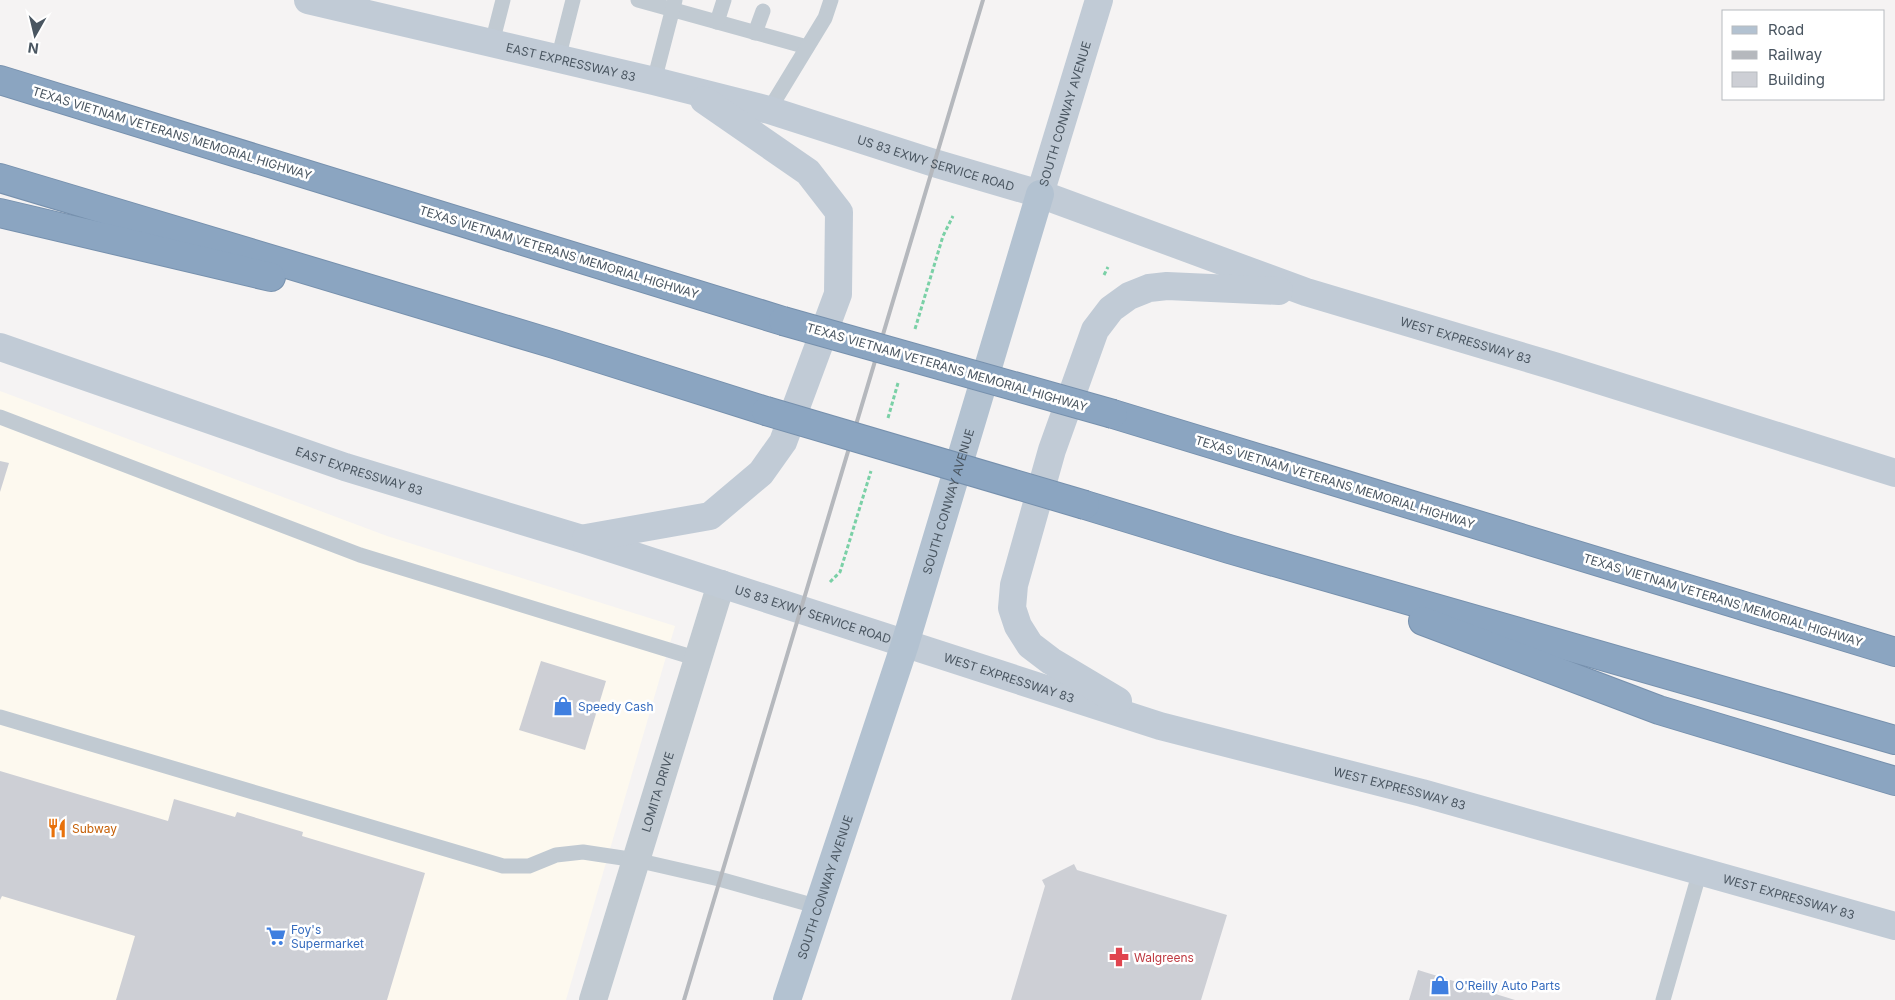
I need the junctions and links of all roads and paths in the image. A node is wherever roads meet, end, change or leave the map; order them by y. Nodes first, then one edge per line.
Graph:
1 (308, 0) edge
2 (503, 0) edge
3 (573, 0) edge
4 (638, 0) edge
5 (724, 0) edge
6 (832, 0) edge
7 (1099, 0) edge
8 (674, 5) edge
9 (763, 11) dead end
10 (716, 22) junction
11 (756, 33) junction
12 (492, 43) junction
13 (807, 47) junction
14 (558, 59) junction
15 (0, 80) edge
16 (654, 81) junction
17 (689, 90) junction
18 (769, 110) junction
19 (833, 130) joint
20 (0, 178) edge
21 (1040, 194) junction
22 (0, 213) edge
23 (953, 216) dead end
24 (1306, 292) junction
25 (914, 331) dead end
26 (554, 344) junction
27 (0, 347) edge
28 (900, 378) dead end
29 (0, 417) edge
30 (886, 424) dead end
31 (871, 470) dead end
32 (1895, 473) edge
33 (582, 539) junction
34 (1229, 549) junction
35 (830, 582) dead end
36 (721, 584) junction
37 (905, 644) junction
38 (1895, 652) edge
39 (698, 659) junction
40 (0, 717) edge
41 (1160, 726) junction
42 (1895, 740) edge
43 (1895, 781) edge
44 (636, 860) junction
45 (1700, 871) junction
46 (819, 907) junction
47 (1895, 926) edge
48 (592, 1000) edge
49 (787, 1000) edge
50 (1663, 1000) edge

1 - 12 main road, EAST EXPRESSWAY 83
2 - 12 lane
3 - 14 lane
4 - 8 lane
5 - 10 lane
6 - 13 lane
7 - 21 main road, SOUTH CONWAY AVENUE
8 - 10 lane
8 - 16 lane
9 - 11 lane
10 - 11 lane
11 - 13 lane
12 - 14 main road, EAST EXPRESSWAY 83
13 - 18 lane
14 - 16 main road, EAST EXPRESSWAY 83
15 - 38 highway, TEXAS VIETNAM VETERANS MEMORIAL HIGHWAY, bridge
16 - 17 main road, EAST EXPRESSWAY 83
17 - 18 main road, EAST EXPRESSWAY 83
17 - 33 main road
18 - 19 main road, EAST EXPRESSWAY 83
19 - 21 main road, US 83 EXWY SERVICE ROAD
20 - 26 highway
21 - 24 main road, WEST EXPRESSWAY 83
21 - 37 main road, SOUTH CONWAY AVENUE
22 - 26 highway
23 - 25 path
24 - 32 main road, WEST EXPRESSWAY 83
24 - 41 main road
26 - 34 highway, bridge
27 - 33 main road, EAST EXPRESSWAY 83
28 - 30 path
29 - 39 lane
31 - 35 path
33 - 36 main road, EAST EXPRESSWAY 83
34 - 42 highway
34 - 43 highway
36 - 37 main road, US 83 EXWY SERVICE ROAD
36 - 39 street, LOMITA DRIVE
37 - 41 main road, WEST EXPRESSWAY 83
37 - 46 main road, SOUTH CONWAY AVENUE
39 - 44 street, LOMITA DRIVE
40 - 44 lane
41 - 45 main road, WEST EXPRESSWAY 83
44 - 46 lane
44 - 48 street, LOMITA DRIVE
45 - 47 main road, WEST EXPRESSWAY 83
45 - 50 lane
46 - 49 main road, SOUTH CONWAY AVENUE

